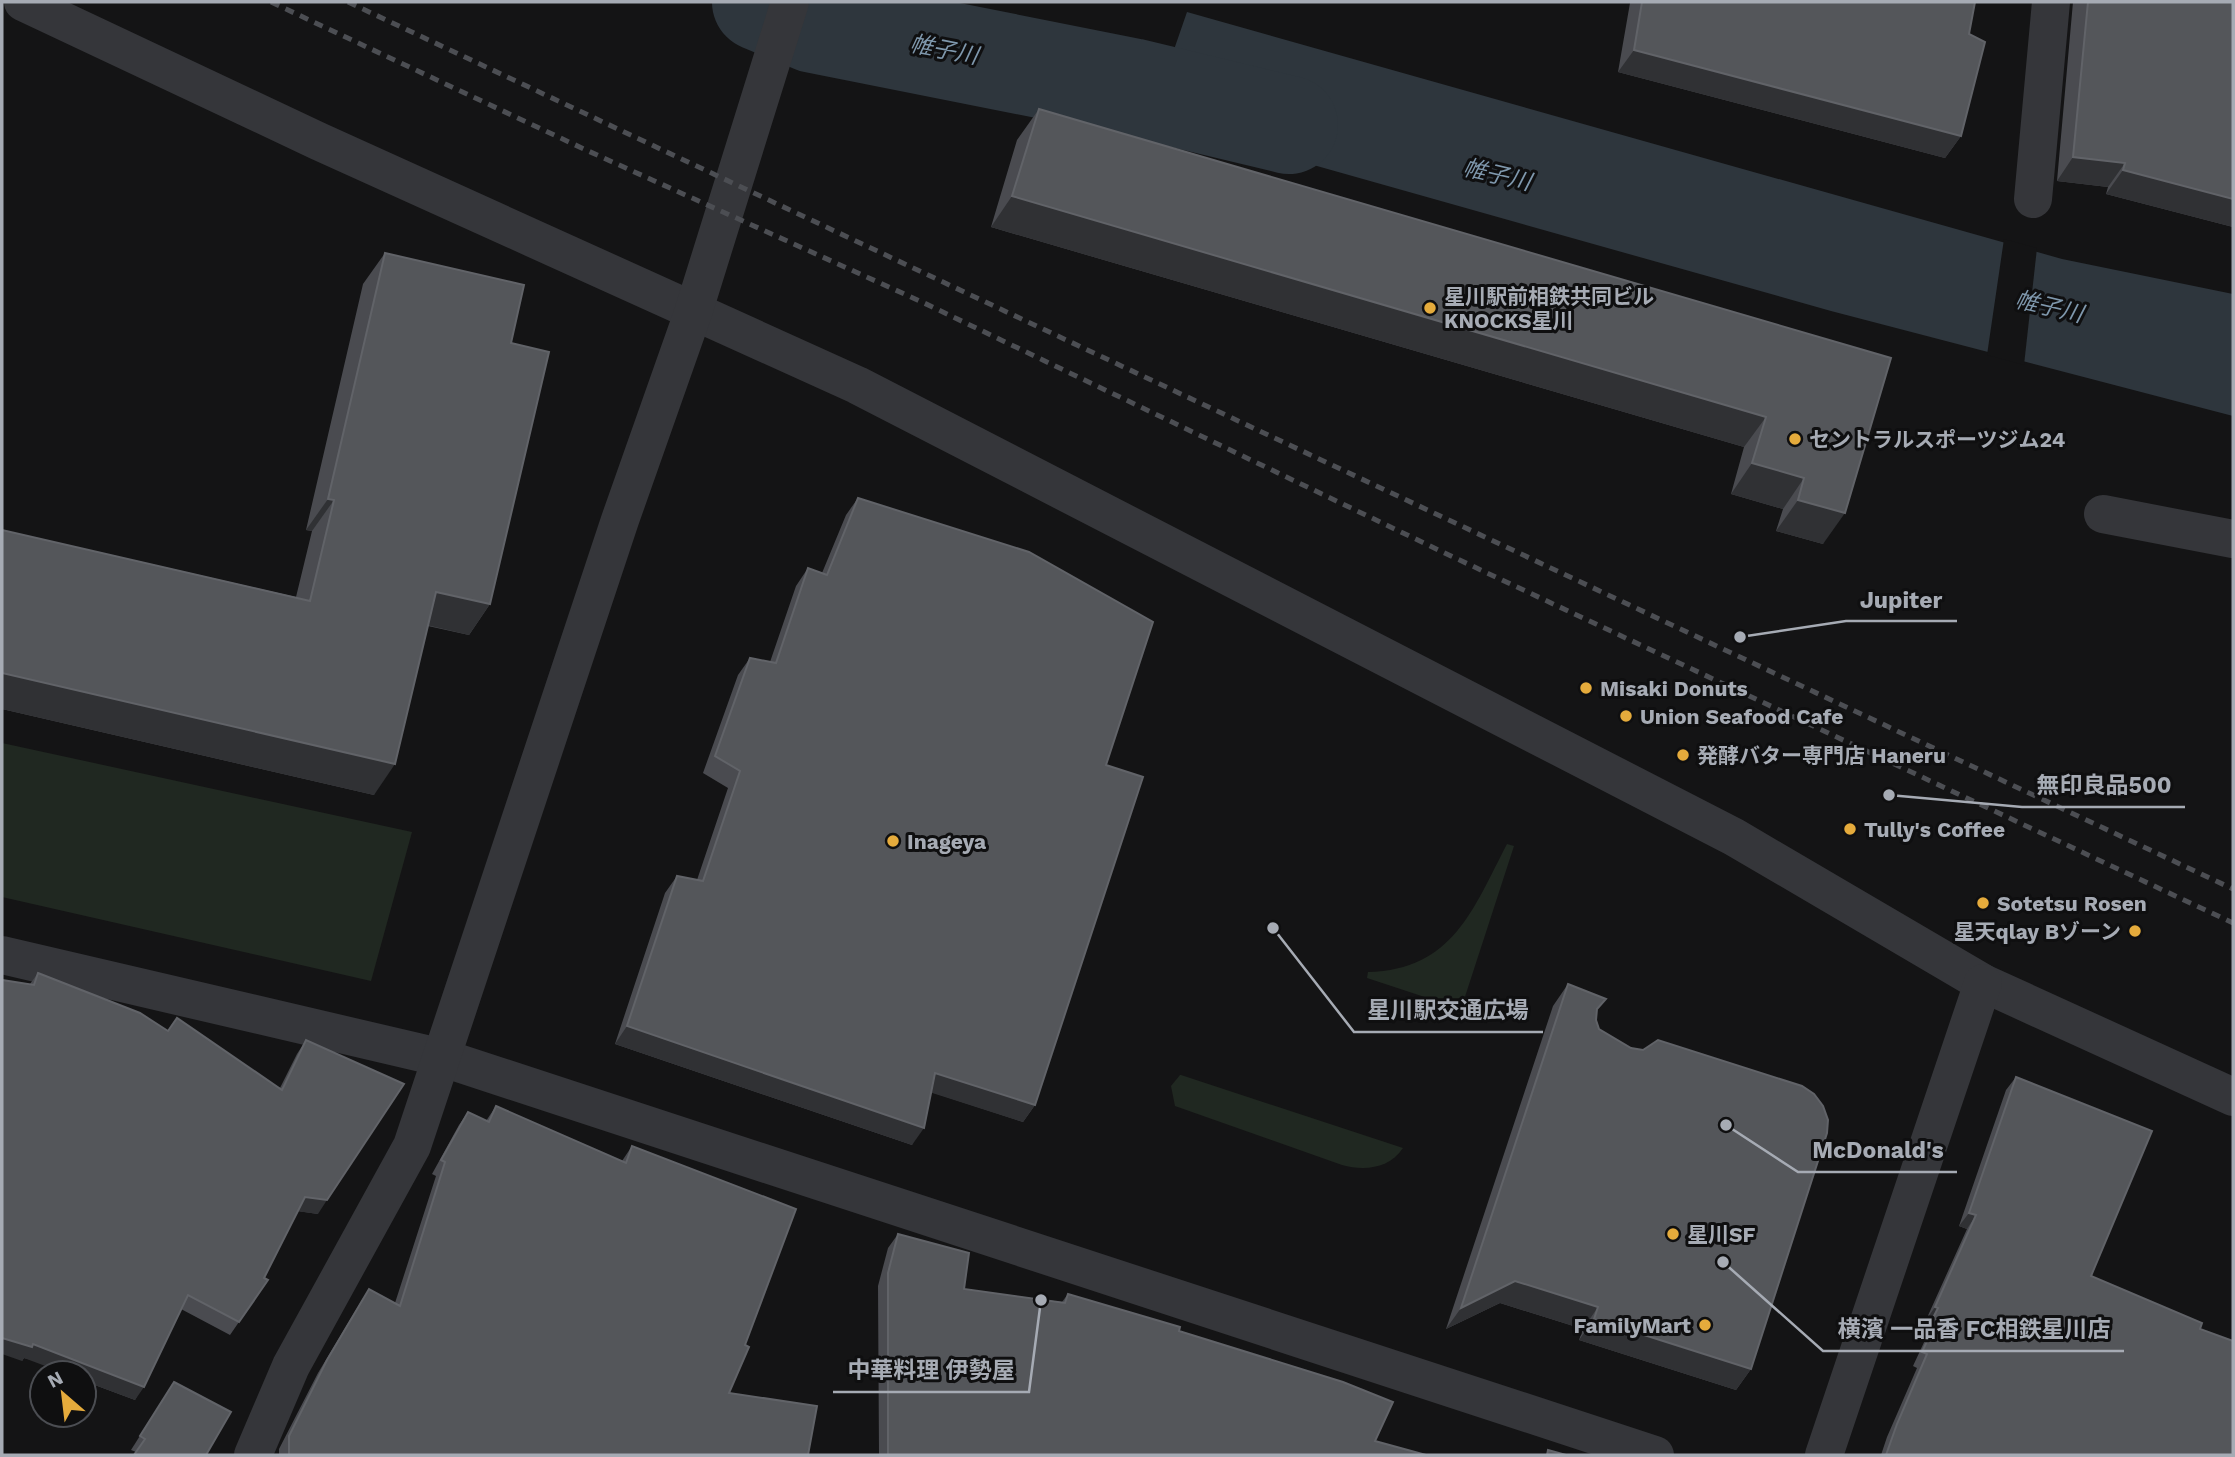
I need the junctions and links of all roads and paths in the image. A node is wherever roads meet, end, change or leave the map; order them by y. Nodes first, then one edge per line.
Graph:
1 (23, 2) edge
2 (790, 2) edge
3 (2051, 2) edge
4 (2033, 199) dead end
5 (693, 313) junction
6 (2103, 514) dead end
7 (2233, 539) edge
8 (2, 955) edge
9 (1983, 983) junction
10 (443, 1058) junction
11 (2233, 1097) edge
12 (253, 1455) edge
13 (1655, 1455) edge
14 (1824, 1455) edge

1 - 5 street
2 - 5 street
3 - 4 street
5 - 9 street
5 - 10 street
6 - 7 street
8 - 10 street
9 - 11 street
9 - 14 street
10 - 12 street
10 - 13 street

